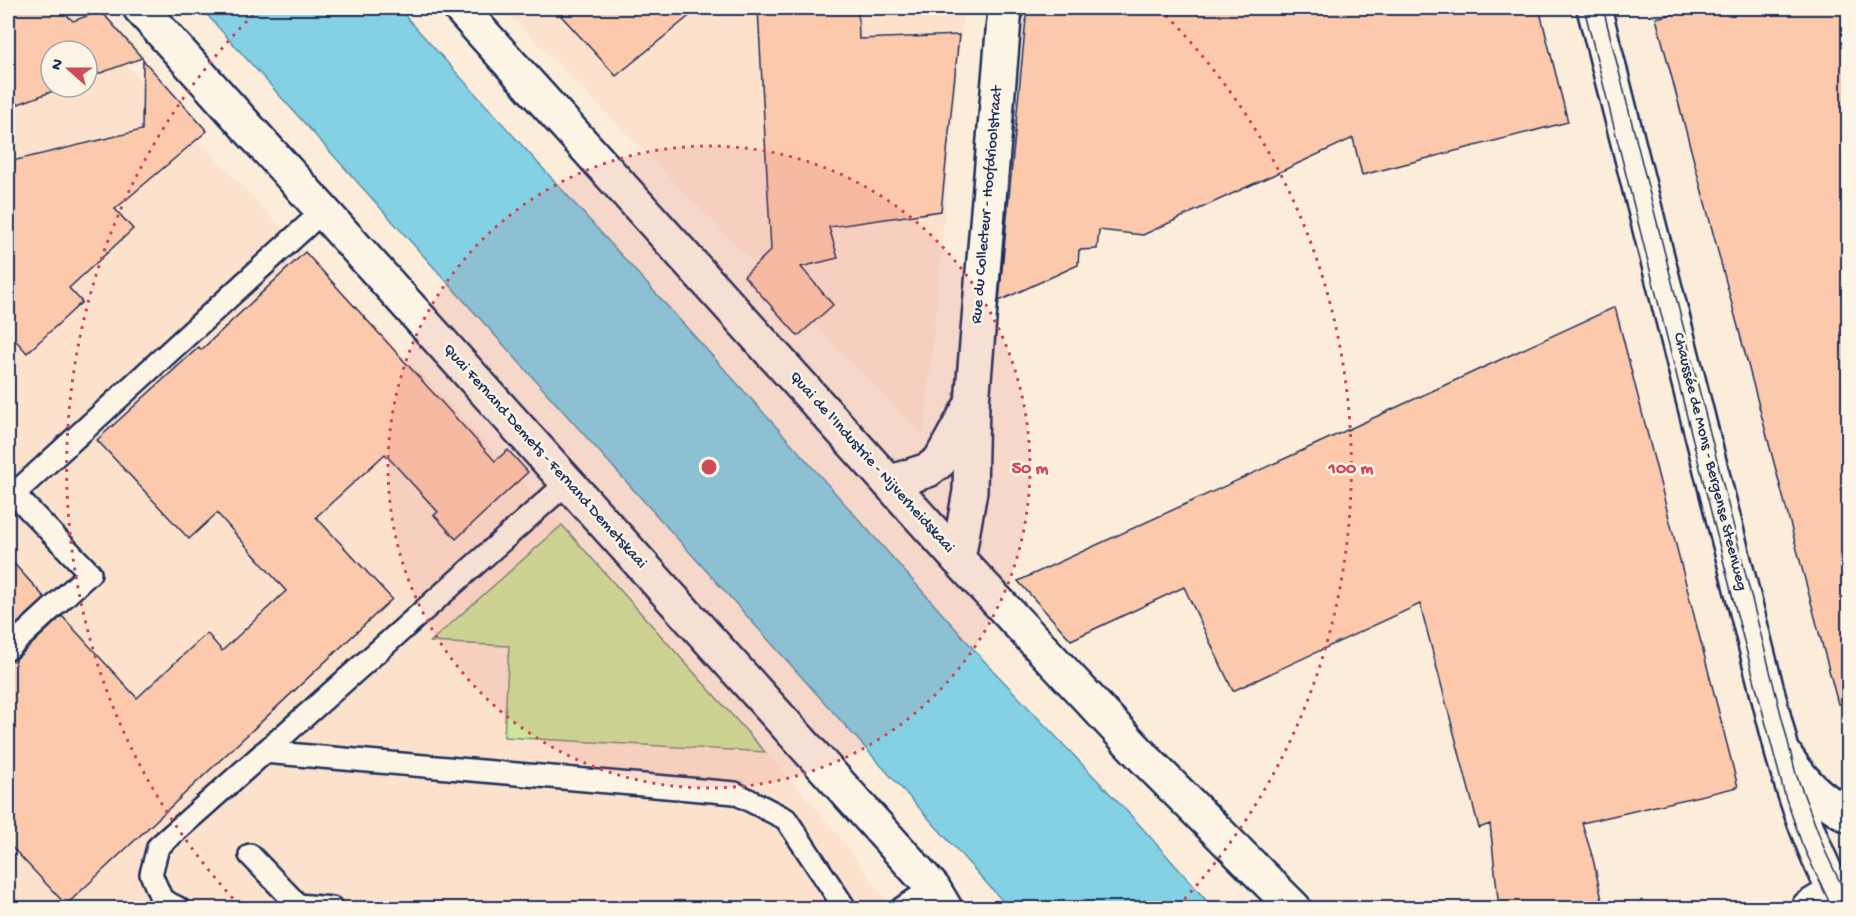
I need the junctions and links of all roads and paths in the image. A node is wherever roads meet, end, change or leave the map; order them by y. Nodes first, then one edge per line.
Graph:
1 (140, 8) edge
2 (460, 8) edge
3 (1005, 8) edge
4 (1594, 8) edge
5 (323, 211) junction
6 (972, 403) junction
7 (568, 482) junction
8 (889, 483) junction
9 (958, 559) junction
10 (8, 649) edge
11 (1782, 750) junction
12 (264, 752) junction
13 (1848, 815) edge
14 (250, 855) dead end
15 (939, 898) edge
16 (1834, 898) edge
17 (178, 909) edge
18 (332, 909) edge
19 (844, 909) edge
20 (902, 909) edge
21 (1294, 909) edge

1 - 5 street, Quai Fernand Demets - Fernand Demetskaai
2 - 8 street, Quai de l'Industrie - Nijverheidskaai
3 - 6 street, Rue du Collecteur - Hoofdrioolstraat
4 - 11 street, Chaussée de Mons - Bergense Steenweg
5 - 7 street, Quai Fernand Demets - Fernand Demetskaai
5 - 10 lane
6 - 8 street, Rue du Collecteur - Hoofdrioolstraat
6 - 9 street, Rue du Collecteur - Hoofdrioolstraat
7 - 12 lane
7 - 15 street, Quai Fernand Demets - Fernand Demetskaai
8 - 9 street, Quai de l'Industrie - Nijverheidskaai
9 - 21 street, Quai de l'Industrie - Nijverheidskaai
11 - 13 street
11 - 16 street, Chaussée de Mons - Bergense Steenweg
12 - 17 lane
12 - 19 lane
14 - 18 lane
15 - 20 lane

